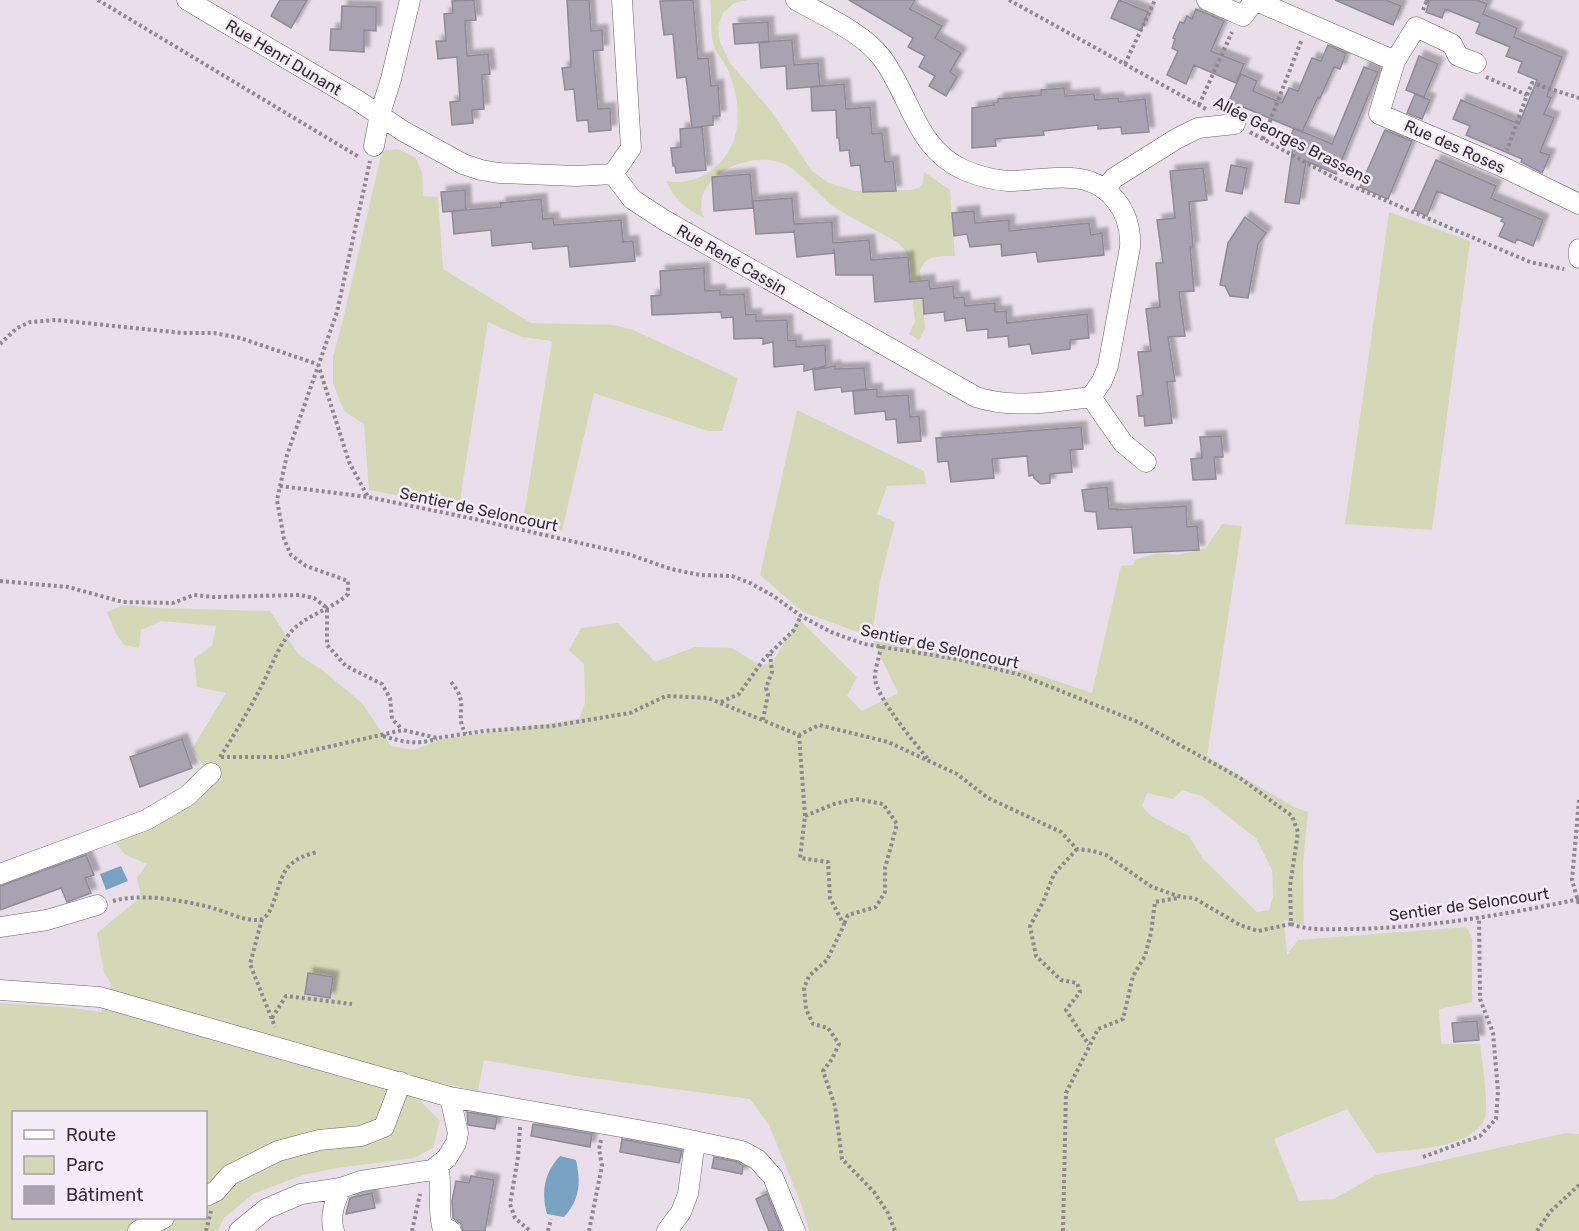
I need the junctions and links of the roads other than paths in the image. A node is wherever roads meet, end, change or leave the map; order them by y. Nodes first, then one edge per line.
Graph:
1 (187, 0) edge
2 (410, 0) edge
3 (622, 0) edge
4 (795, 0) edge
5 (1207, 0) edge
6 (1254, 0) edge
7 (1395, 61) junction
8 (1476, 63) road end
9 (380, 114) junction
10 (1235, 124) road end
11 (372, 155) road end
12 (613, 174) junction
13 (1105, 189) junction
14 (1579, 204) edge
15 (1579, 249) edge
16 (1574, 264) edge
17 (1091, 397) junction
18 (1146, 462) dead end
19 (215, 765) road end
20 (0, 874) edge
21 (97, 905) road end
22 (0, 927) edge
23 (0, 990) edge
24 (401, 1082) junction
25 (450, 1097) junction
26 (695, 1141) junction
27 (438, 1165) junction
28 (341, 1188) junction
29 (207, 1196) edge
30 (162, 1219) edge
31 (138, 1231) edge
32 (239, 1231) edge
33 (334, 1231) edge
34 (452, 1231) edge
35 (667, 1231) edge
36 (795, 1231) edge

1 - 9 street, Rue Henri Dunant
2 - 9 street
3 - 12 street
4 - 13 street
5 - 6 street
6 - 7 street
7 - 8 street, Rue des Roses
7 - 14 street, Rue des Roses
9 - 11 street
9 - 12 street
10 - 13 street
12 - 17 street, Rue René Cassin
13 - 17 street
15 - 16 street
17 - 18 street
19 - 20 street
21 - 22 street
23 - 24 street
24 - 25 street
24 - 29 street
25 - 26 street
25 - 27 street
26 - 35 street
26 - 36 street
27 - 28 street
27 - 34 street
28 - 32 street
28 - 33 street
30 - 31 street

